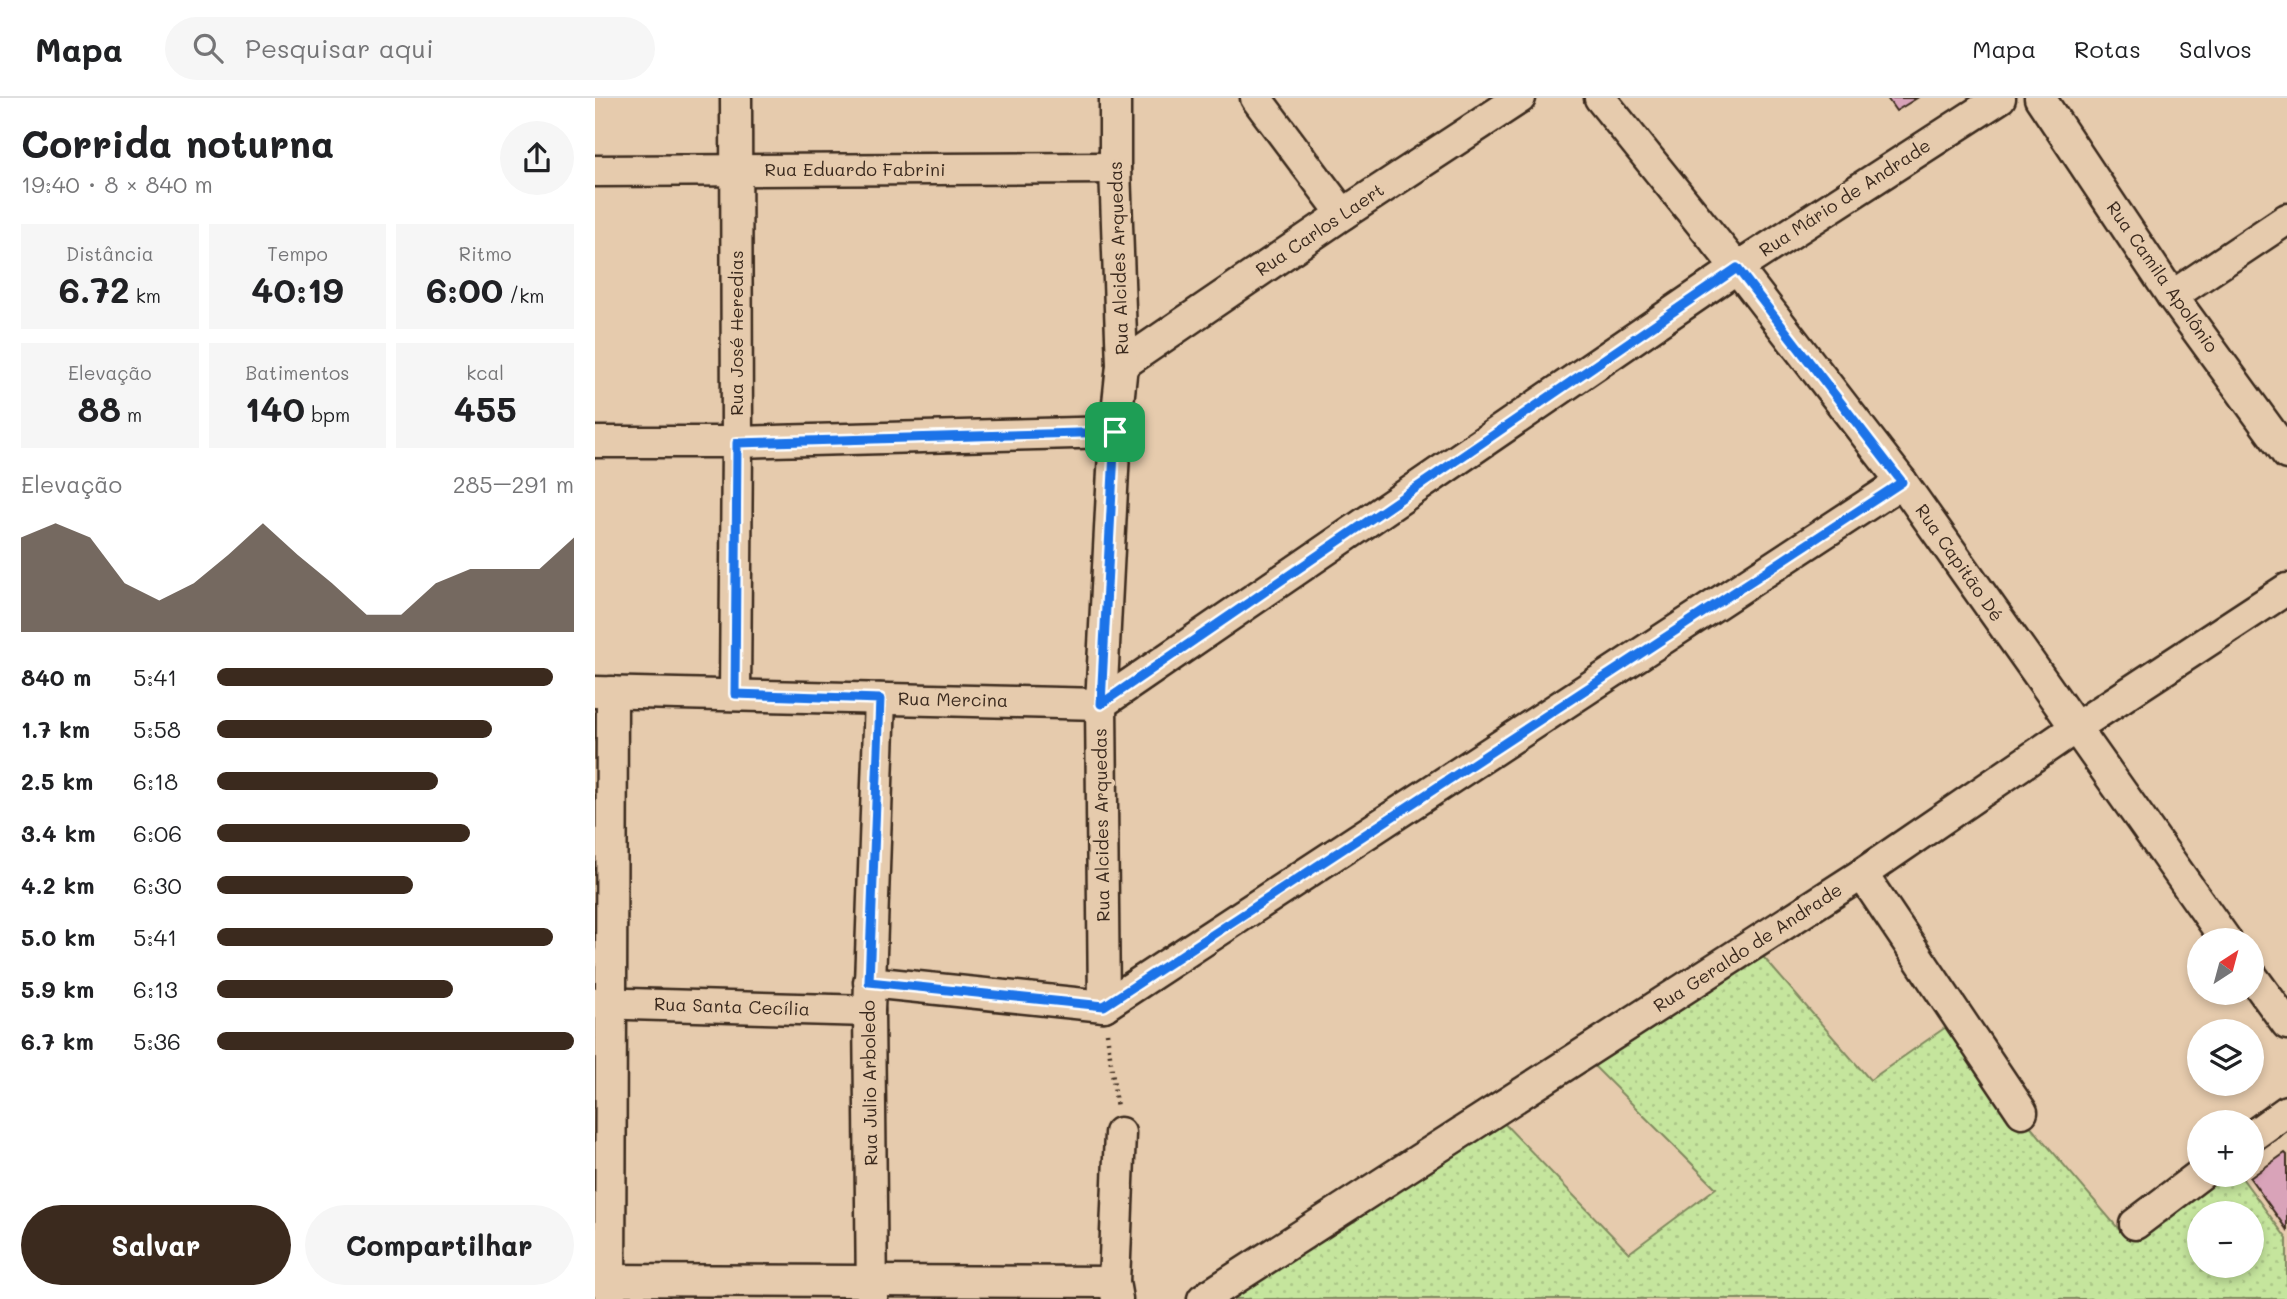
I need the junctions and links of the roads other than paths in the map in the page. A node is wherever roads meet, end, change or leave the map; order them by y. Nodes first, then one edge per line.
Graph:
1 (736, 98) edge
2 (1115, 98) edge
3 (1256, 98) edge
4 (1520, 98) edge
5 (1600, 98) edge
6 (2000, 98) edge
7 (2040, 98) edge
8 (1115, 168) junction
9 (595, 171) edge
10 (737, 171) junction
11 (1343, 215) junction
12 (2287, 219) edge
13 (1737, 268) junction
14 (2172, 296) junction
15 (1122, 365) junction
16 (1115, 432) junction
17 (595, 442) edge
18 (737, 443) junction
19 (2287, 454) edge
20 (1902, 482) junction
21 (2287, 589) edge
22 (603, 692) edge
23 (735, 694) junction
24 (880, 699) junction
25 (1101, 704) junction
26 (2075, 728) junction
27 (1862, 874) junction
28 (2218, 928) edge
29 (2265, 994) edge
30 (869, 997) junction
31 (604, 1004) edge
32 (1104, 1006) junction
33 (2287, 1024) edge
34 (2287, 1111) edge
35 (2022, 1112) dead end
36 (2264, 1127) edge
37 (1120, 1133) road end
38 (2187, 1184) edge
39 (2135, 1223) dead end
40 (605, 1286) edge
41 (873, 1290) edge
42 (1115, 1290) edge
43 (1203, 1299) edge

1 - 10 street, Rua José Heredias
2 - 8 street, Rua Alcides Arquedas
3 - 11 street
4 - 11 street, Rua Carlos Laert
5 - 13 street, Rua Capitão Dé
6 - 13 street, Rua Mário de Andrade
7 - 14 street, Rua Camila Apolônio
8 - 10 street, Rua Eduardo Fabrini
8 - 15 street, Rua Alcides Arquedas
9 - 10 street, Rua Eduardo Fabrini
10 - 18 street, Rua José Heredias
11 - 15 street, Rua Carlos Laert
12 - 14 street
13 - 20 street, Rua Capitão Dé
13 - 25 street, Rua Mário de Andrade
14 - 19 street, Rua Camila Apolônio
15 - 16 street, Rua Alcides Arquedas
16 - 18 street
16 - 25 street, Rua Alcides Arquedas
17 - 18 street
18 - 23 street, Rua José Heredias
20 - 26 street, Rua Capitão Dé
20 - 32 street
21 - 26 street, Rua Geraldo de Andrade
22 - 23 street, Rua Mercina
22 - 31 street
23 - 24 street, Rua Mercina
24 - 25 street, Rua Mercina
24 - 30 street, Rua Julio Arboledo
25 - 32 street, Rua Alcides Arquedas
26 - 27 street, Rua Geraldo de Andrade
26 - 28 street, Rua Capitão Dé
27 - 35 street
27 - 43 street, Rua Geraldo de Andrade
29 - 33 street
30 - 31 street, Rua Santa Cecília
30 - 32 street, Rua Santa Cecília
30 - 41 street, Rua Julio Arboledo
31 - 40 street
34 - 36 street
37 - 42 street
38 - 39 street
40 - 41 street
41 - 42 street

